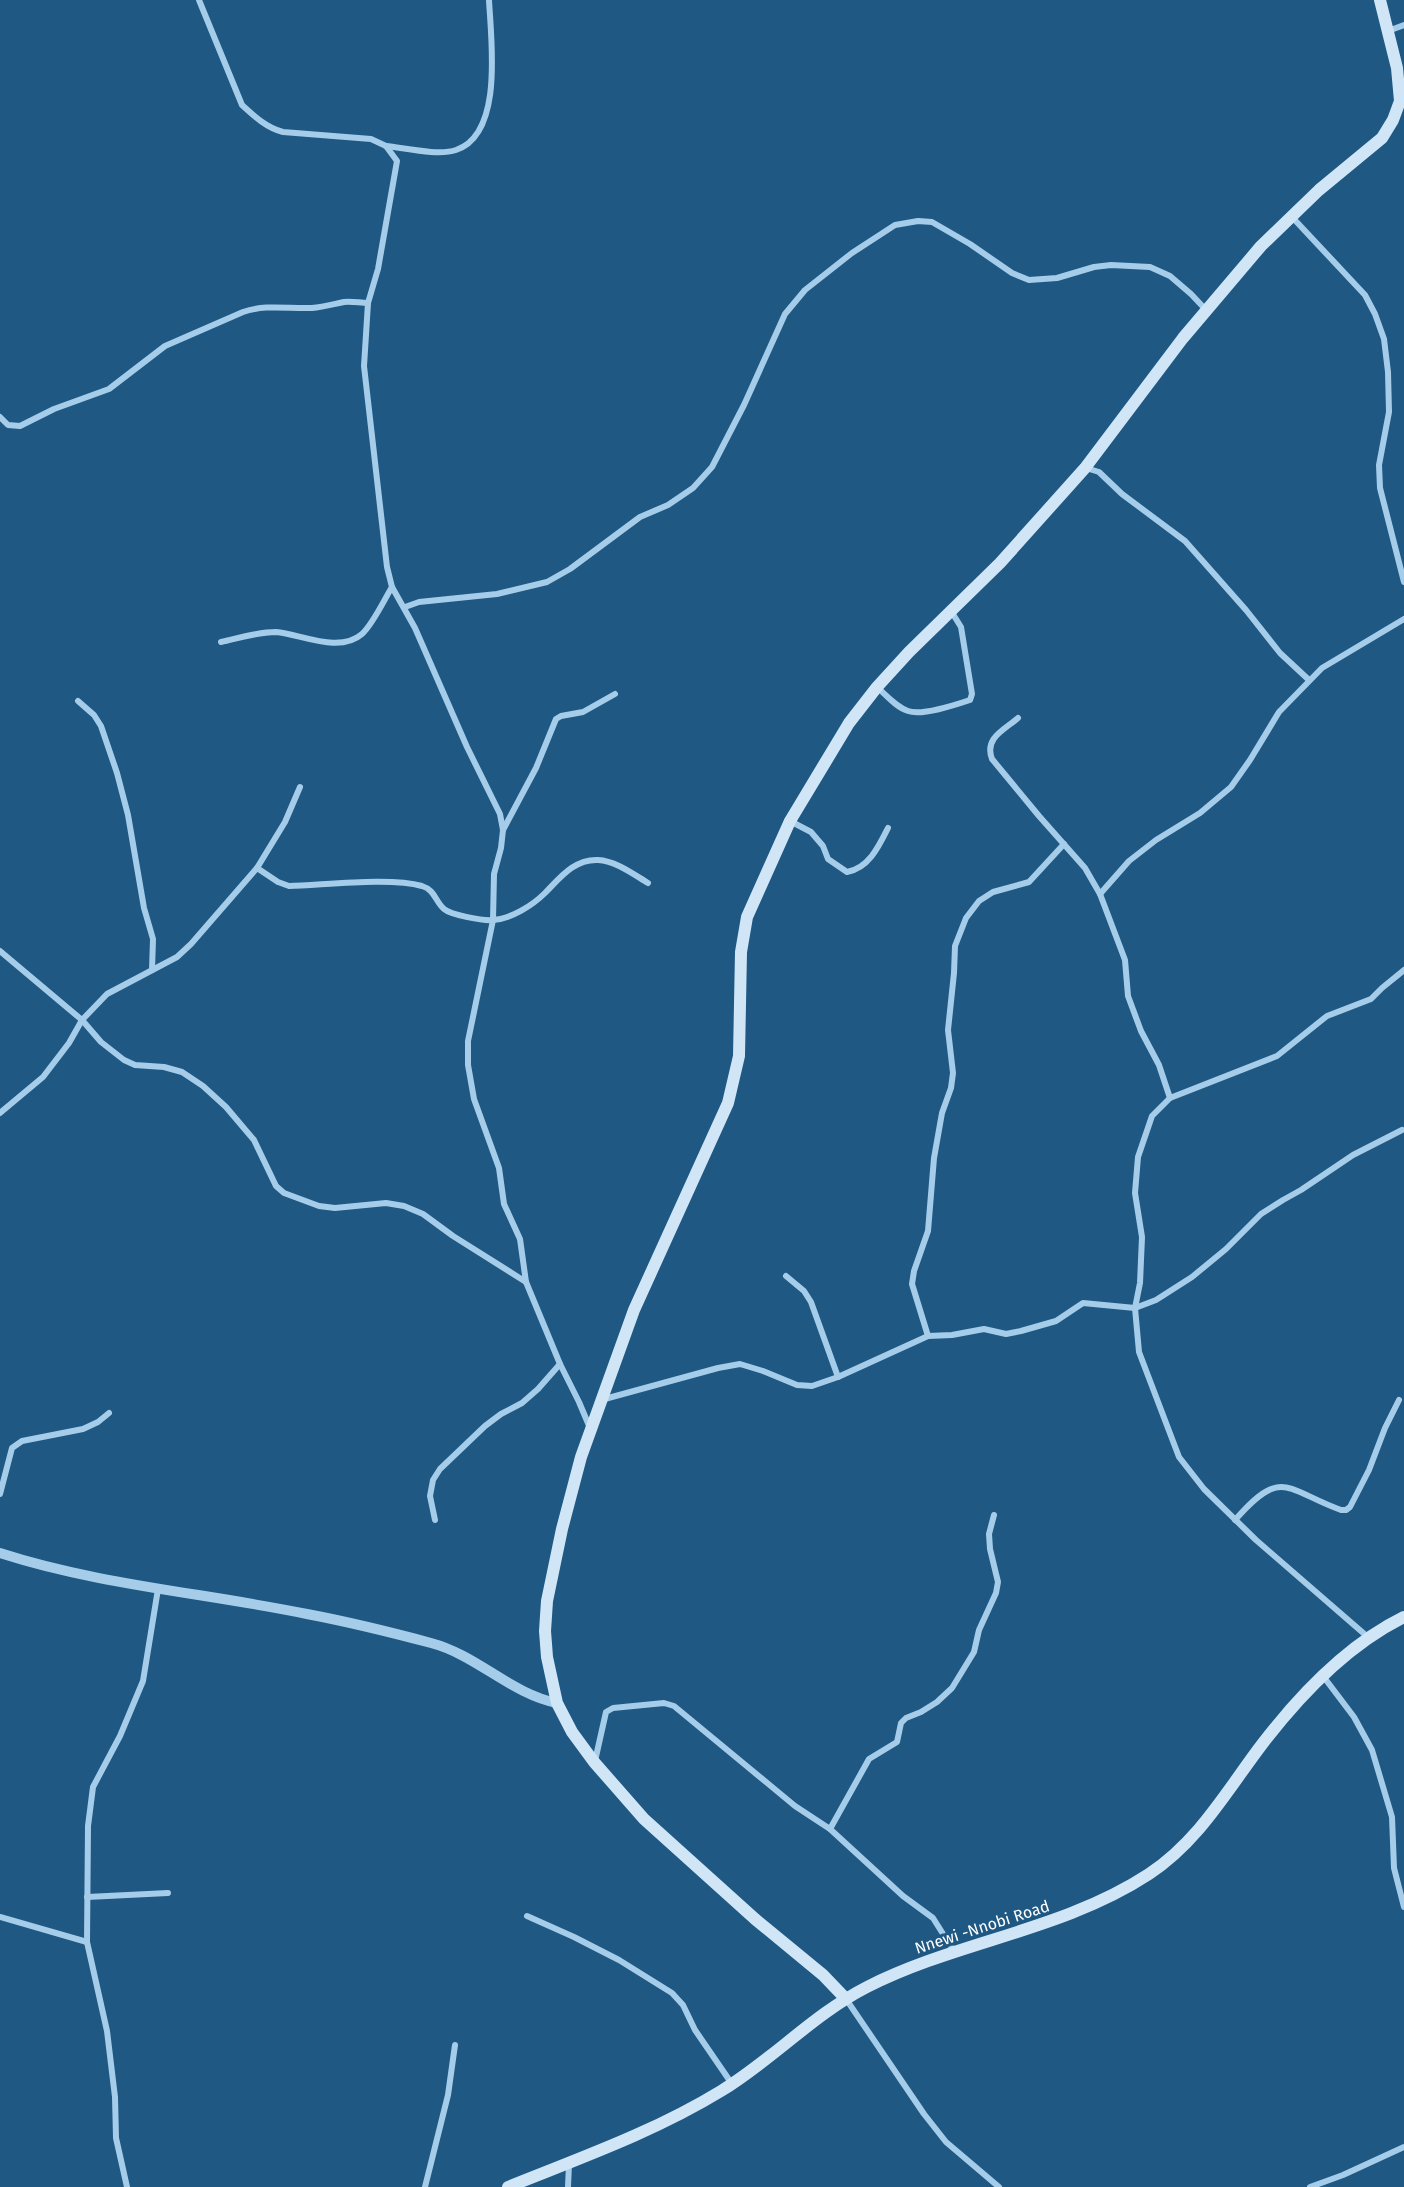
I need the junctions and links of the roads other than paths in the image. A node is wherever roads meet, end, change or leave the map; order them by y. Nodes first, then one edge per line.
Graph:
1 (199, 0) edge
2 (489, 0) edge
3 (1380, 0) edge
4 (1404, 25) edge
5 (1388, 31) junction
6 (386, 146) junction
7 (1292, 217) junction
8 (368, 303) junction
9 (1206, 310) junction
10 (0, 417) edge
11 (1085, 468) junction
12 (1404, 582) edge
13 (392, 587) junction
14 (405, 607) junction
15 (950, 610) junction
16 (1404, 619) edge
17 (221, 642) dead end
18 (1309, 680) junction
19 (877, 687) junction
20 (615, 694) dead end
21 (78, 701) dead end
22 (1018, 718) dead end
23 (300, 787) dead end
24 (790, 821) junction
25 (888, 828) dead end
26 (503, 830) junction
27 (1064, 844) junction
28 (257, 868) junction
29 (648, 883) dead end
30 (1100, 894) junction
31 (493, 920) junction
32 (0, 951) edge
33 (152, 970) junction
34 (1404, 970) edge
35 (82, 1020) junction
36 (1170, 1098) junction
37 (0, 1113) edge
38 (1402, 1130) dead end
39 (786, 1276) dead end
40 (526, 1282) junction
41 (1135, 1308) junction
42 (928, 1336) junction
43 (560, 1364) junction
44 (838, 1377) junction
45 (600, 1400) junction
46 (1399, 1400) dead end
47 (109, 1413) dead end
48 (590, 1428) junction
49 (0, 1494) edge
50 (994, 1515) dead end
51 (435, 1520) dead end
52 (1235, 1520) junction
53 (0, 1553) edge
54 (158, 1589) junction
55 (1404, 1617) edge
56 (1369, 1639) junction
57 (1323, 1675) junction
58 (557, 1703) junction
59 (594, 1762) junction
60 (830, 1828) junction
61 (168, 1893) dead end
62 (87, 1897) junction
63 (1404, 1907) edge
64 (527, 1916) dead end
65 (0, 1917) edge
66 (87, 1942) junction
67 (955, 1953) junction
68 (846, 1999) junction
69 (455, 2044) dead end
70 (732, 2084) junction
71 (1404, 2147) edge
72 (569, 2162) junction
73 (127, 2187) edge
74 (425, 2187) edge
75 (508, 2187) edge
76 (568, 2187) edge
77 (999, 2187) edge
78 (1310, 2187) edge

1 - 6 street
2 - 6 street
3 - 5 main road
4 - 5 street
5 - 7 main road
6 - 8 street
7 - 9 main road
7 - 12 street
8 - 10 street
8 - 13 street
9 - 11 main road
9 - 14 street
11 - 15 main road
11 - 18 street
13 - 14 street
13 - 17 street
14 - 26 street
15 - 19 main road
15 - 19 street
16 - 18 street
18 - 30 street
19 - 24 main road
20 - 26 street
21 - 33 street
22 - 27 street
23 - 28 street
24 - 25 street
24 - 45 main road
26 - 31 street
27 - 30 street
27 - 42 street
28 - 31 street
28 - 33 street
29 - 31 street
30 - 36 street
31 - 40 street
32 - 35 street
33 - 35 street
34 - 36 street
35 - 37 street
35 - 40 street
36 - 41 street
38 - 41 street
39 - 44 street
40 - 43 street
41 - 42 street
41 - 52 street
42 - 44 street
43 - 48 street
43 - 51 street
44 - 45 street
45 - 48 main road
46 - 52 street
47 - 49 street
48 - 58 main road
50 - 60 street
52 - 56 street
53 - 54 street
54 - 58 street
54 - 62 street
55 - 56 main road, Nnewi -Nnobi Road
56 - 57 main road, Nnewi -Nnobi Road
57 - 63 street
57 - 67 main road, Nnewi -Nnobi Road
58 - 59 main road
59 - 60 street
59 - 68 main road
60 - 67 street
61 - 62 street
62 - 66 street
64 - 70 street
65 - 66 street
66 - 73 street
67 - 68 main road, Nnewi -Nnobi Road
68 - 70 main road, Nnewi -Nnobi Road
68 - 77 street
69 - 74 street
70 - 72 main road, Nnewi -Nnobi Road
71 - 78 street
72 - 75 main road, Nnewi -Nnobi Road
72 - 76 street

